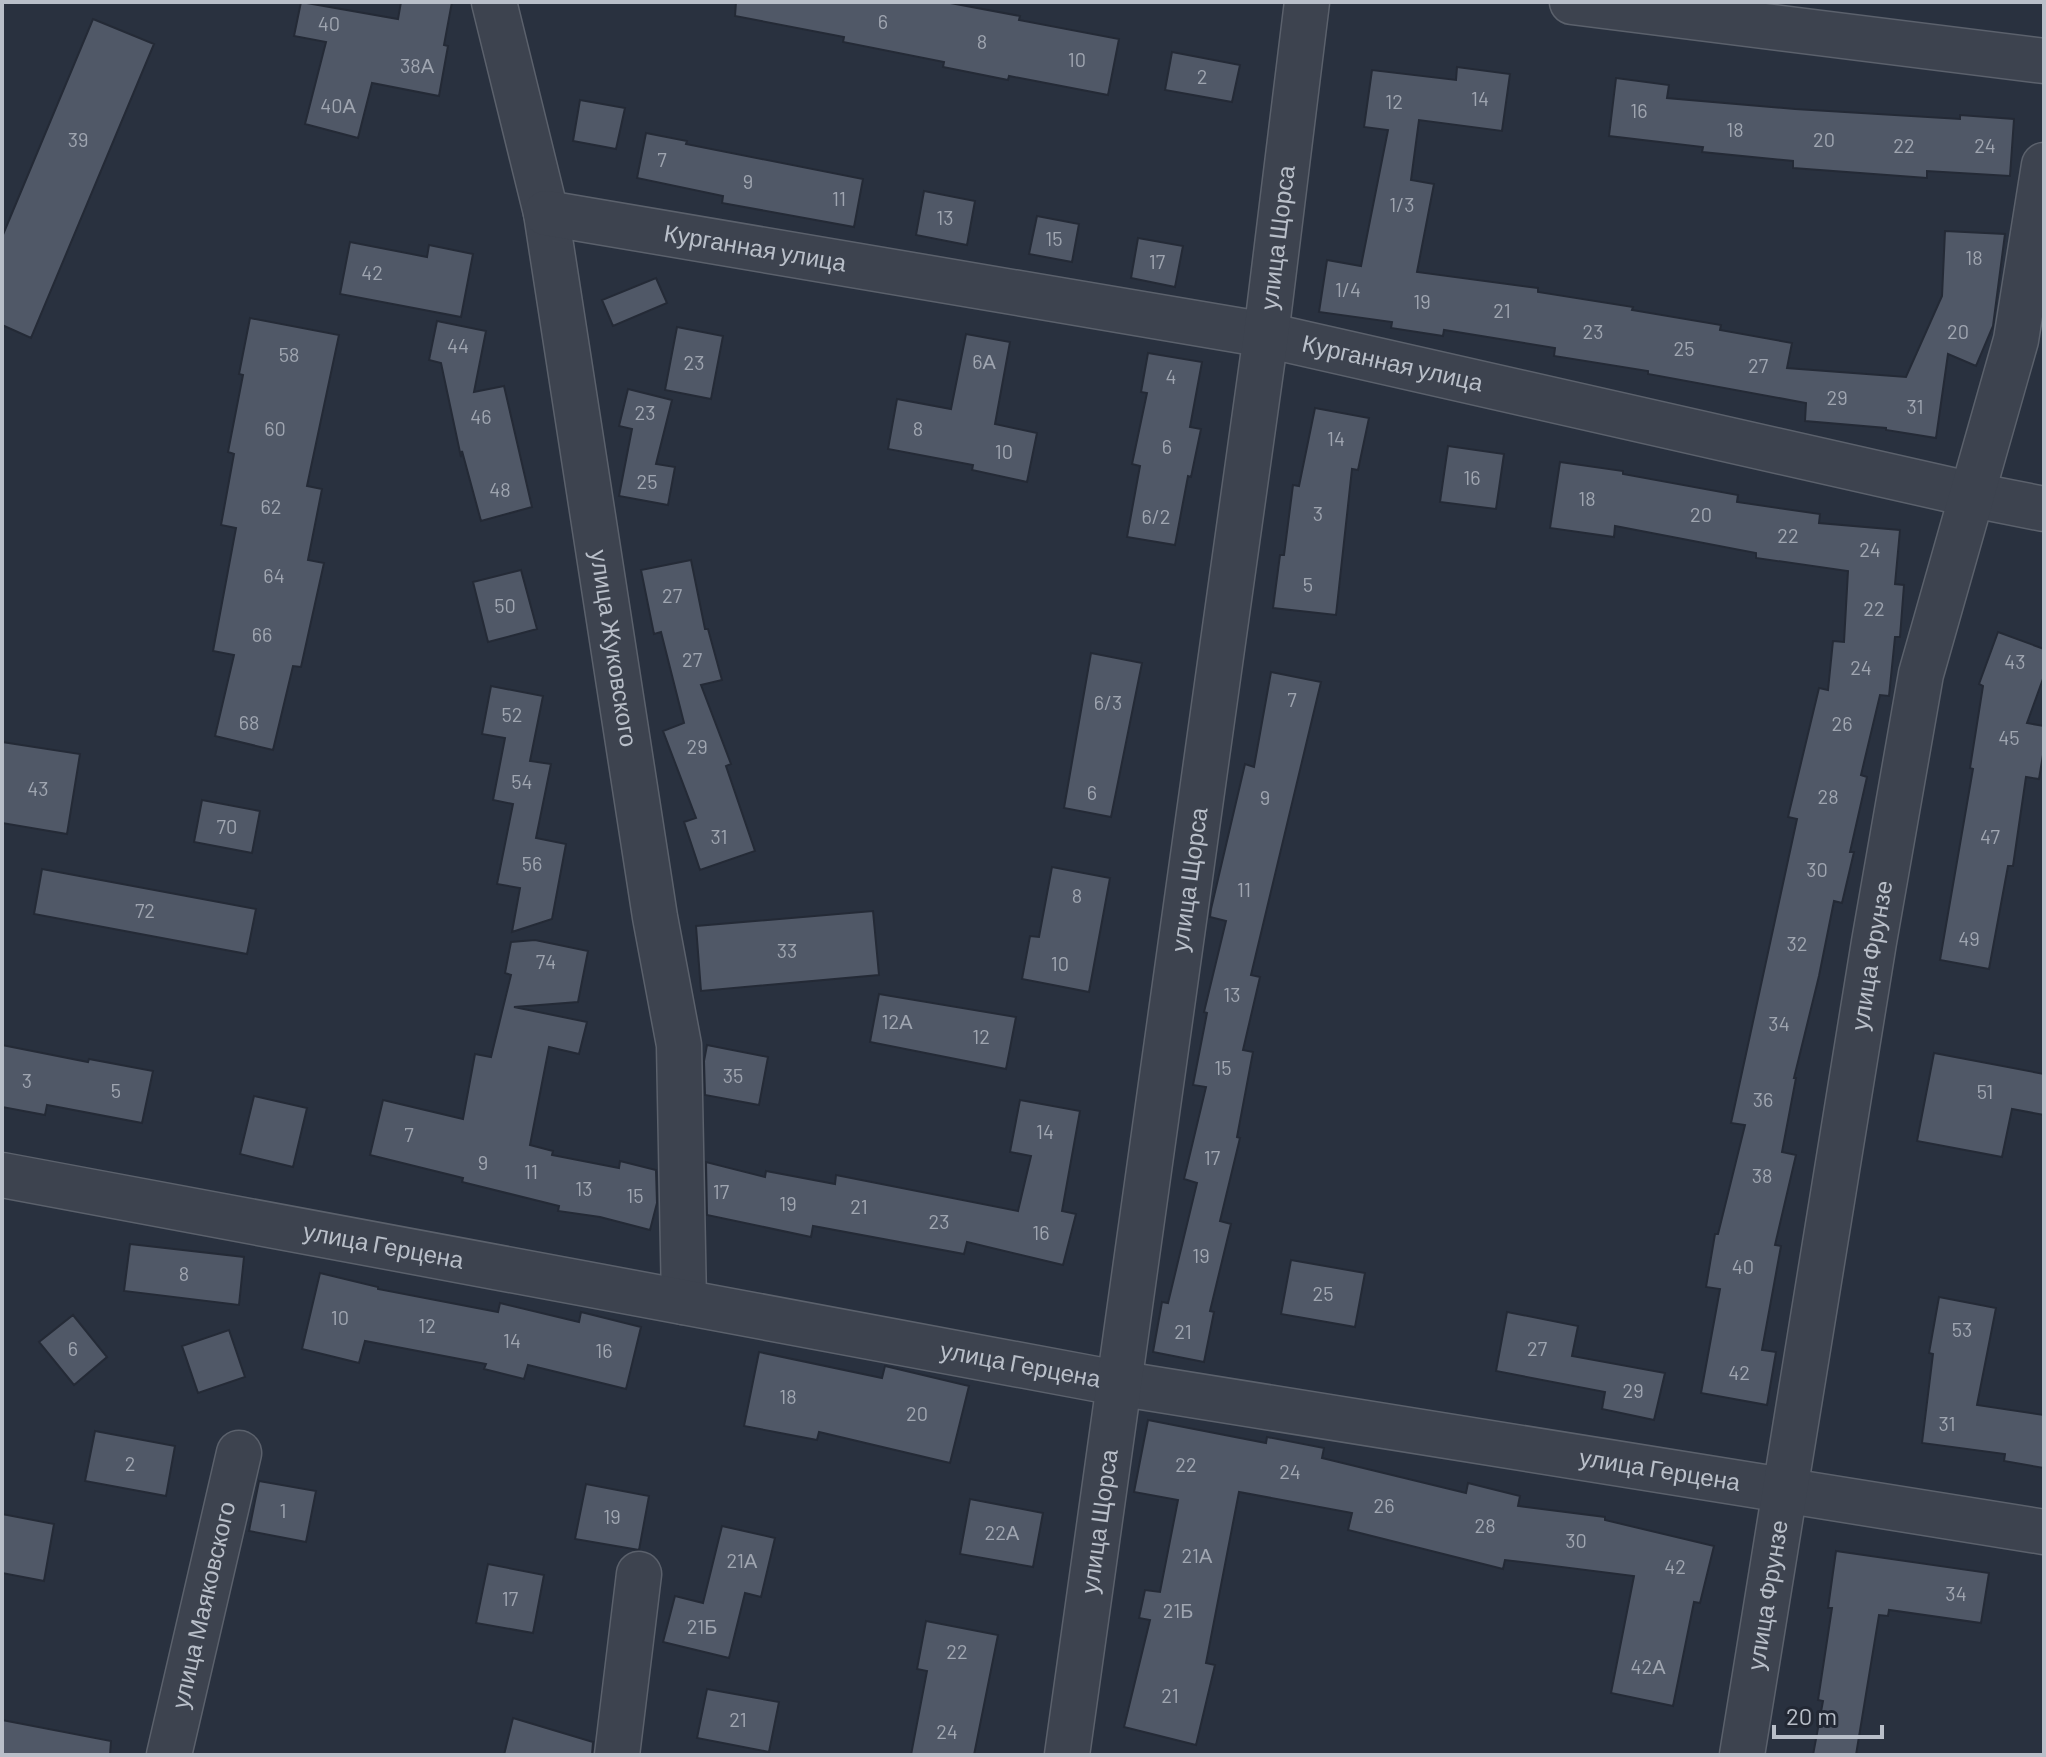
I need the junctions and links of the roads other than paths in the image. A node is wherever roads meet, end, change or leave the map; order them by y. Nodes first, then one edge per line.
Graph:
1 (494, 2) edge
2 (1307, 2) edge
3 (1572, 2) edge
4 (2044, 61) edge
5 (2044, 165) edge
6 (546, 213) junction
7 (1266, 335) junction
8 (1973, 495) junction
9 (2044, 509) edge
10 (2, 1175) edge
11 (684, 1302) junction
12 (1117, 1383) junction
13 (239, 1453) dead end
14 (1787, 1490) junction
15 (2044, 1532) edge
16 (639, 1574) dead end
17 (169, 1755) edge
18 (617, 1755) edge
19 (1067, 1755) edge
20 (1742, 1755) edge

1 - 6 street, улица Жуковского
2 - 7 street, улица Щорса
3 - 4 street
5 - 8 street, улица Фрунзе
6 - 7 street, Курганная улица
6 - 11 street, улица Жуковского
7 - 8 street, Курганная улица
7 - 12 street, улица Щорса
8 - 9 street, Курганная улица
8 - 14 street, улица Фрунзе
10 - 11 street, улица Герцена
11 - 12 street, улица Герцена
12 - 14 street, улица Герцена
12 - 19 street, улица Щорса
13 - 17 street, улица Маяковского
14 - 15 street, улица Герцена
14 - 20 street, улица Фрунзе
16 - 18 street

